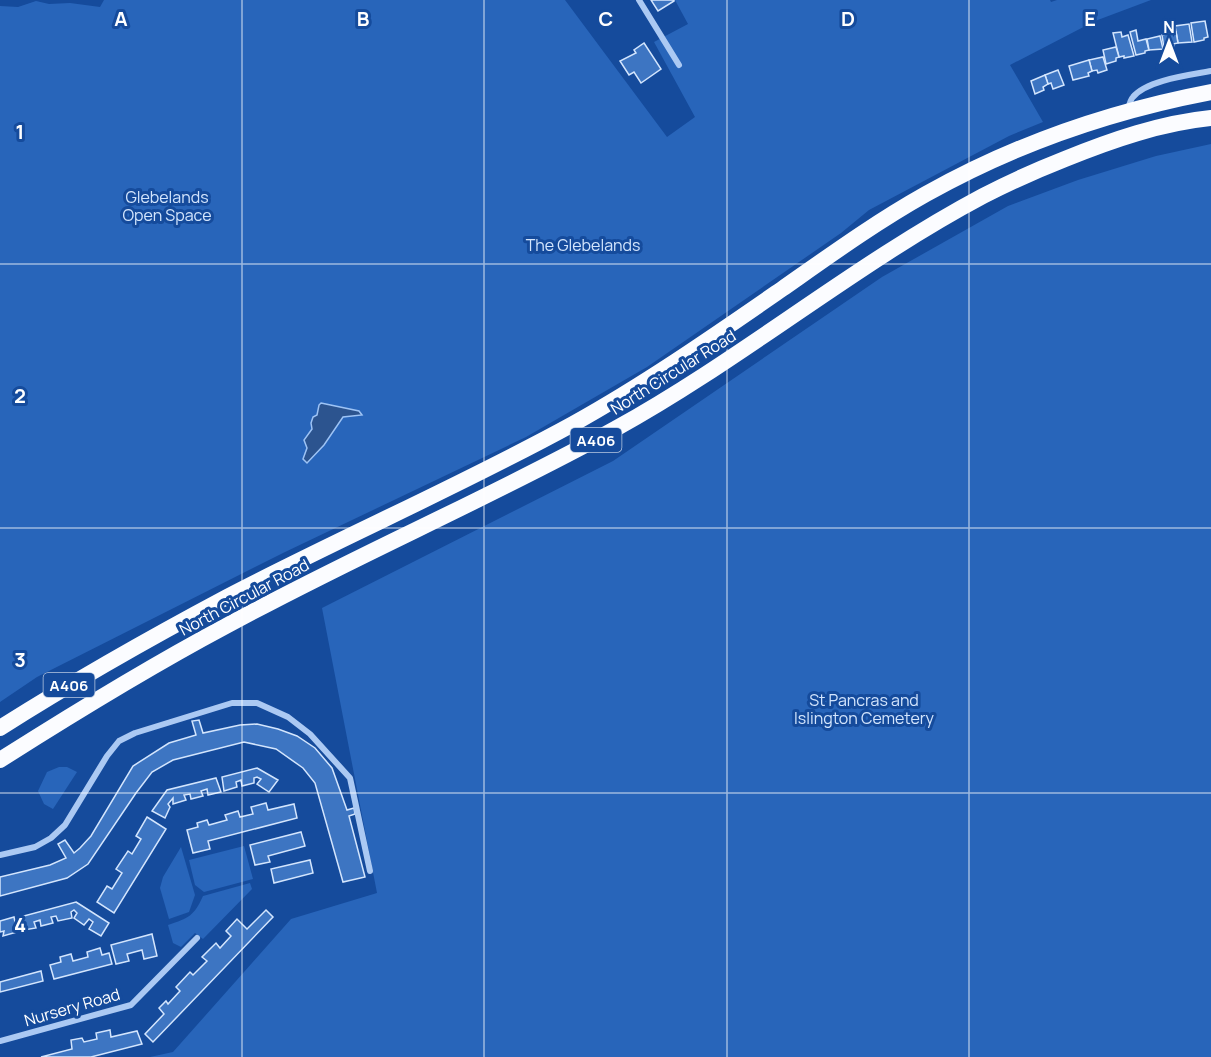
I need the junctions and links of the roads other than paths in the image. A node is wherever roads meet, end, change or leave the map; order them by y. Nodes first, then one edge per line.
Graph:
1 (639, 0) edge
2 (680, 65) dead end
3 (1211, 71) edge
4 (1211, 92) edge
5 (1128, 111) junction
6 (1211, 118) edge
7 (0, 728) edge
8 (0, 760) edge
9 (0, 855) edge
10 (370, 871) dead end
11 (197, 938) dead end
12 (0, 1041) edge

1 - 2 street
3 - 5 street
4 - 5 highway, North Circular Road / A406
5 - 7 highway, North Circular Road / A406
6 - 8 highway, North Circular Road / A406
9 - 10 street
11 - 12 street, Nursery Road

